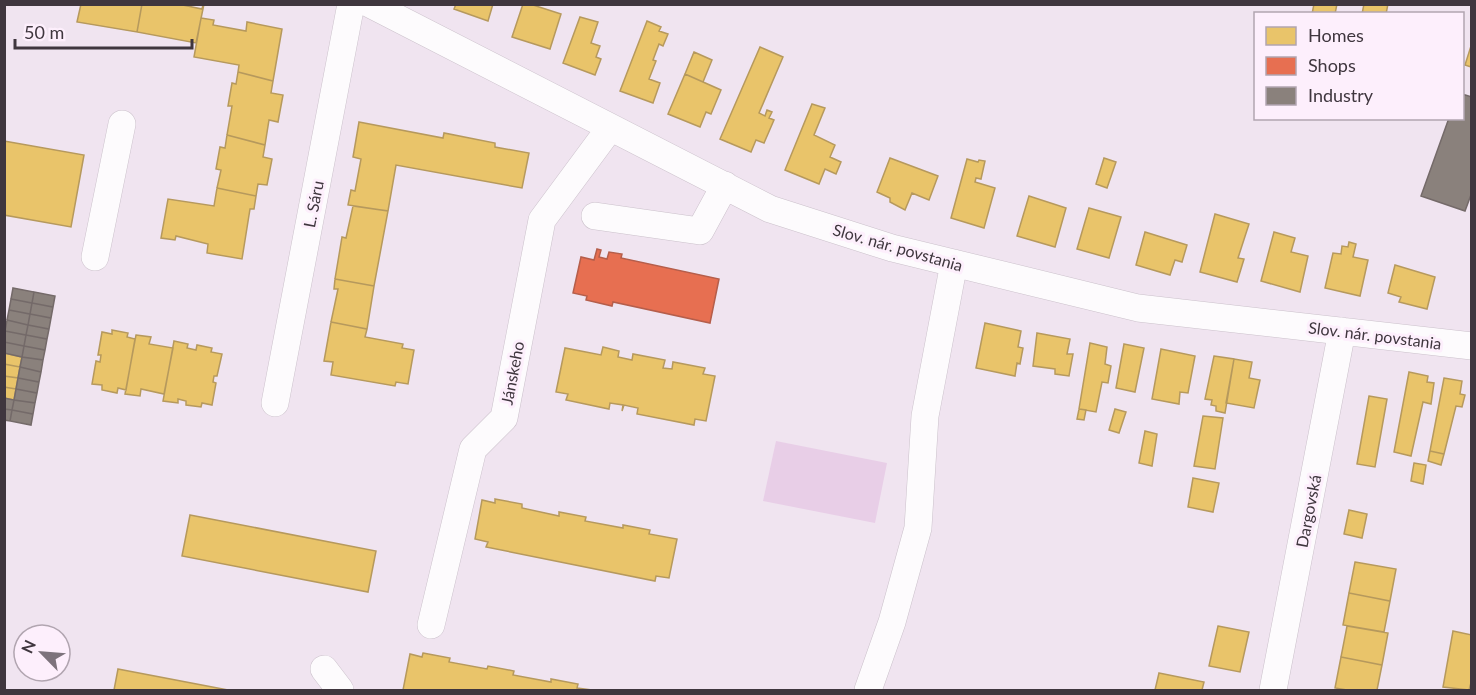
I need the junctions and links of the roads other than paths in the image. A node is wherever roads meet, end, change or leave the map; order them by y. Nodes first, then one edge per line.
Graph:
1 (351, 4) edge
2 (370, 4) edge
3 (122, 124) dead end
4 (610, 128) junction
5 (725, 185) junction
6 (595, 216) dead end
7 (95, 257) dead end
8 (954, 263) junction
9 (1342, 332) junction
10 (1472, 346) edge
11 (275, 403) dead end
12 (431, 625) dead end
13 (324, 669) dead end
14 (340, 690) edge
15 (868, 690) edge
16 (1273, 690) edge

1 - 11 street, L. Sáru
2 - 4 street, Slov. nár. povstania
3 - 7 street
4 - 5 street, Slov. nár. povstania
4 - 12 street, Jánskeho
5 - 6 street
5 - 8 street, Slov. nár. povstania
8 - 9 street, Slov. nár. povstania
8 - 15 street
9 - 10 street, Slov. nár. povstania
9 - 16 street, Dargovská
13 - 14 street

